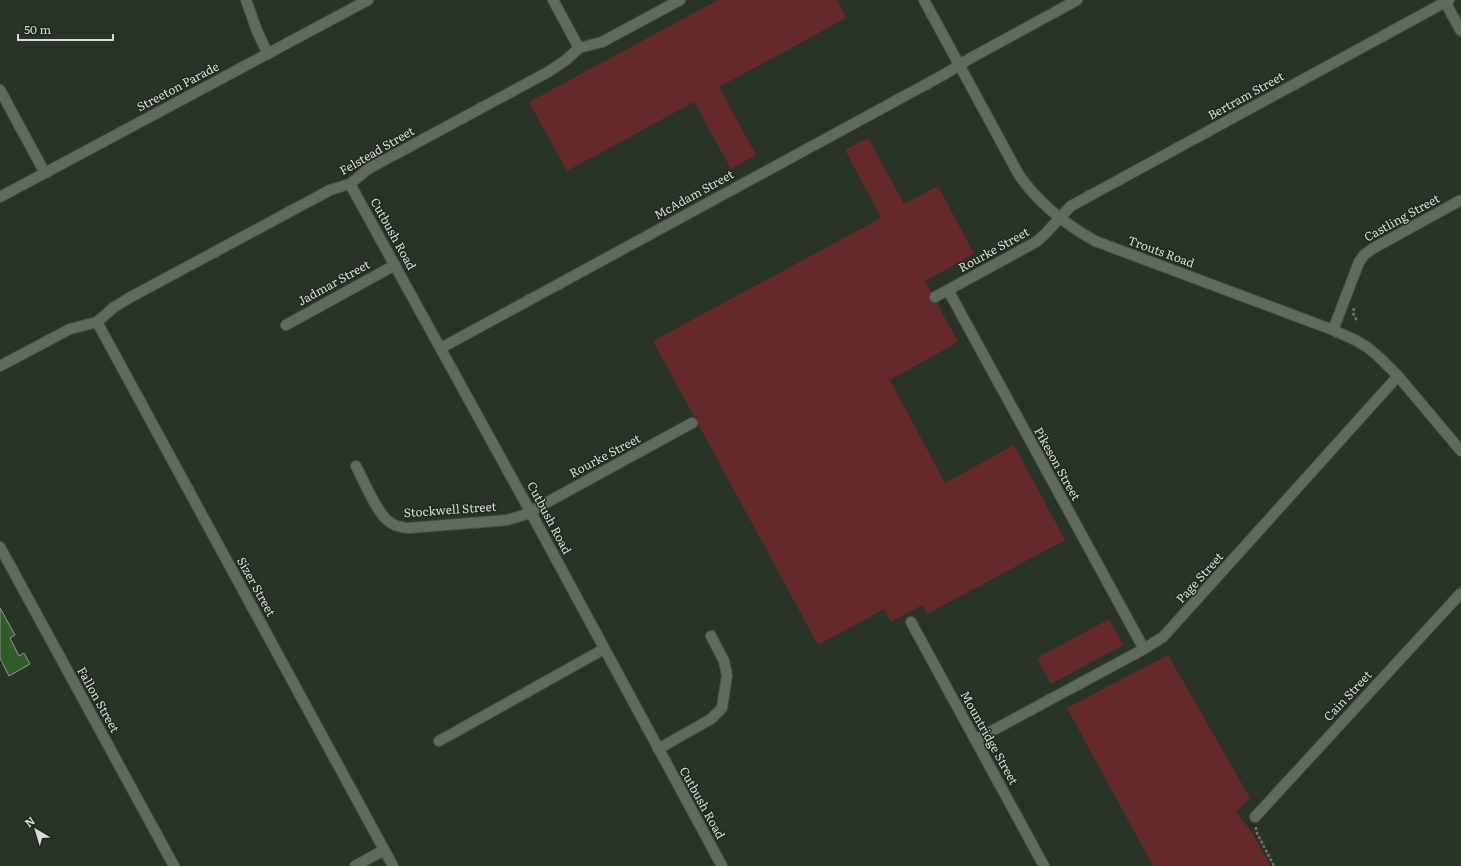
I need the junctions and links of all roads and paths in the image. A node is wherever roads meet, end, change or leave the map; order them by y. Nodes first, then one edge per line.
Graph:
1 (246, 0) edge
2 (368, 0) edge
3 (553, 0) edge
4 (680, 0) edge
5 (924, 0) edge
6 (1077, 0) edge
7 (1446, 1) edge
8 (1461, 31) edge
9 (579, 48) junction
10 (268, 54) junction
11 (959, 65) junction
12 (0, 90) edge
13 (45, 174) junction
14 (350, 184) junction
15 (0, 198) edge
16 (1461, 200) edge
17 (1059, 218) junction
18 (395, 265) junction
19 (948, 290) junction
20 (935, 297) dead end
21 (1354, 306) dead end
22 (1357, 321) dead end
23 (97, 322) junction
24 (286, 325) dead end
25 (1333, 330) junction
26 (441, 348) junction
27 (0, 366) edge
28 (1398, 376) junction
29 (692, 423) dead end
30 (1461, 451) edge
31 (356, 466) dead end
32 (530, 511) junction
33 (0, 547) edge
34 (1461, 593) edge
35 (911, 622) dead end
36 (711, 636) dead end
37 (604, 649) junction
38 (1144, 649) junction
39 (438, 740) dead end
40 (975, 740) junction
41 (658, 749) junction
42 (1255, 817) joint
43 (384, 850) junction
44 (174, 866) edge
45 (355, 866) edge
46 (393, 866) edge
47 (722, 866) edge
48 (1044, 866) edge
49 (1274, 866) edge

1 - 10 street
2 - 10 street, Streeton Parade
3 - 9 street
4 - 9 street, Felstead Street
5 - 11 street, Trouts Road
6 - 11 street, McAdam Street
7 - 8 street
7 - 17 street, Bertram Street
9 - 14 street, Felstead Street
10 - 13 street, Streeton Parade
11 - 17 street, Trouts Road
11 - 26 street, McAdam Street
12 - 13 street
13 - 15 street, Streeton Parade
14 - 18 street, Cutbush Road
14 - 23 street, Felstead Street
16 - 25 street, Castling Street
17 - 19 street, Rourke Street
17 - 25 street, Trouts Road
18 - 24 street, Jadmar Street
18 - 26 street, Cutbush Road
19 - 20 street, Rourke Street
19 - 38 street, Pikeson Street
21 - 22 path
23 - 27 street, Felstead Street
23 - 43 street, Sizer Street
25 - 28 street, Trouts Road
26 - 32 street, Cutbush Road
28 - 30 street, Trouts Road
28 - 38 street, Page Street
29 - 32 street, Rourke Street
31 - 32 street, Stockwell Street
32 - 37 street, Cutbush Road
33 - 44 street, Fallon Street
34 - 42 street, Cain Street
35 - 40 street, Mountridge Street
36 - 41 street
37 - 39 street
37 - 41 street, Cutbush Road
38 - 40 street, Page Street
40 - 48 street, Mountridge Street
41 - 47 street, Cutbush Road
42 - 49 path
43 - 45 street
43 - 46 street, Sizer Street

